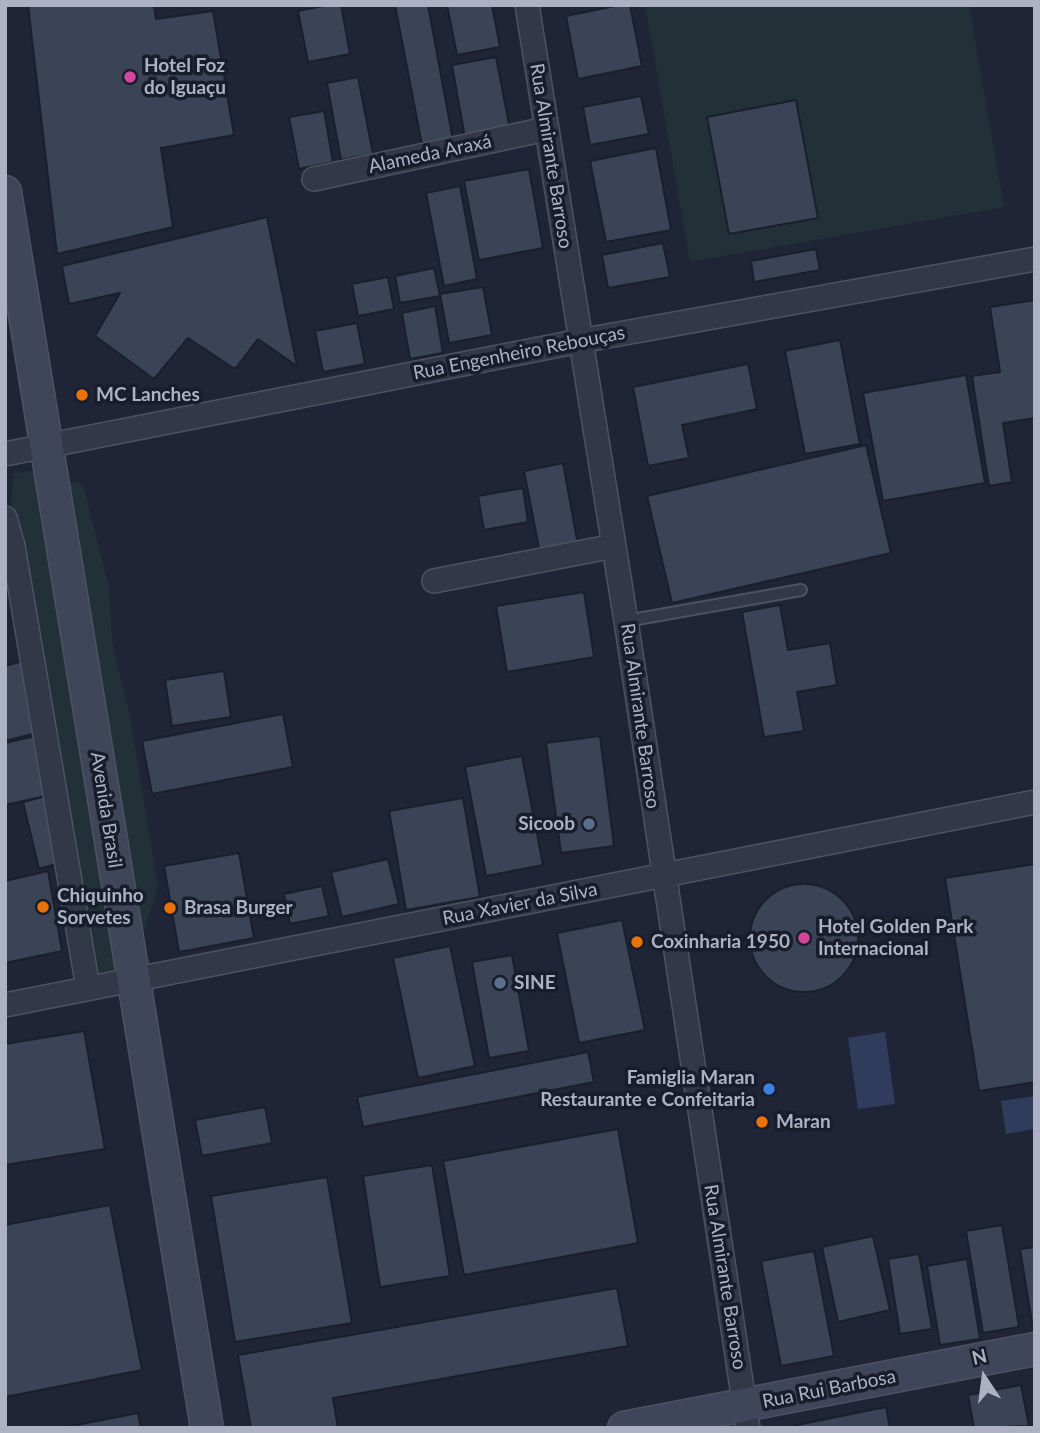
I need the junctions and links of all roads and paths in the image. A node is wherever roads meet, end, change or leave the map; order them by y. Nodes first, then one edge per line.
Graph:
1 (527, 5) edge
2 (546, 129) junction
3 (314, 179) dead end
4 (5, 192) edge
5 (1035, 259) edge
6 (580, 341) junction
7 (48, 446) junction
8 (5, 454) edge
9 (5, 518) edge
10 (614, 546) junction
11 (434, 582) dead end
12 (801, 590) dead end
13 (626, 621) junction
14 (1035, 802) edge
15 (664, 876) junction
16 (133, 980) junction
17 (88, 988) junction
18 (5, 1004) edge
19 (1035, 1349) edge
20 (746, 1416) edge
21 (206, 1428) edge
22 (624, 1428) edge

1 - 2 street, Rua Almirante Barroso
2 - 3 street, Alameda Araxá
2 - 6 street, Rua Almirante Barroso
4 - 7 street, Avenida Brasil
5 - 6 street, Rua Engenheiro Rebouças
6 - 7 street, Rua Engenheiro Rebouças
6 - 10 street, Rua Almirante Barroso
7 - 8 street, Rua Engenheiro Rebouças
7 - 16 street, Avenida Brasil
9 - 17 street
10 - 11 street
10 - 13 street, Rua Almirante Barroso
12 - 13 lane
13 - 15 street, Rua Almirante Barroso
14 - 15 street, Rua Xavier da Silva
15 - 16 street, Rua Xavier da Silva
15 - 20 street, Rua Almirante Barroso
16 - 17 street, Rua Xavier da Silva
16 - 21 street, Avenida Brasil
17 - 18 street, Rua Xavier da Silva
19 - 20 street, Rua Rui Barbosa
20 - 22 street, Rua Rui Barbosa

